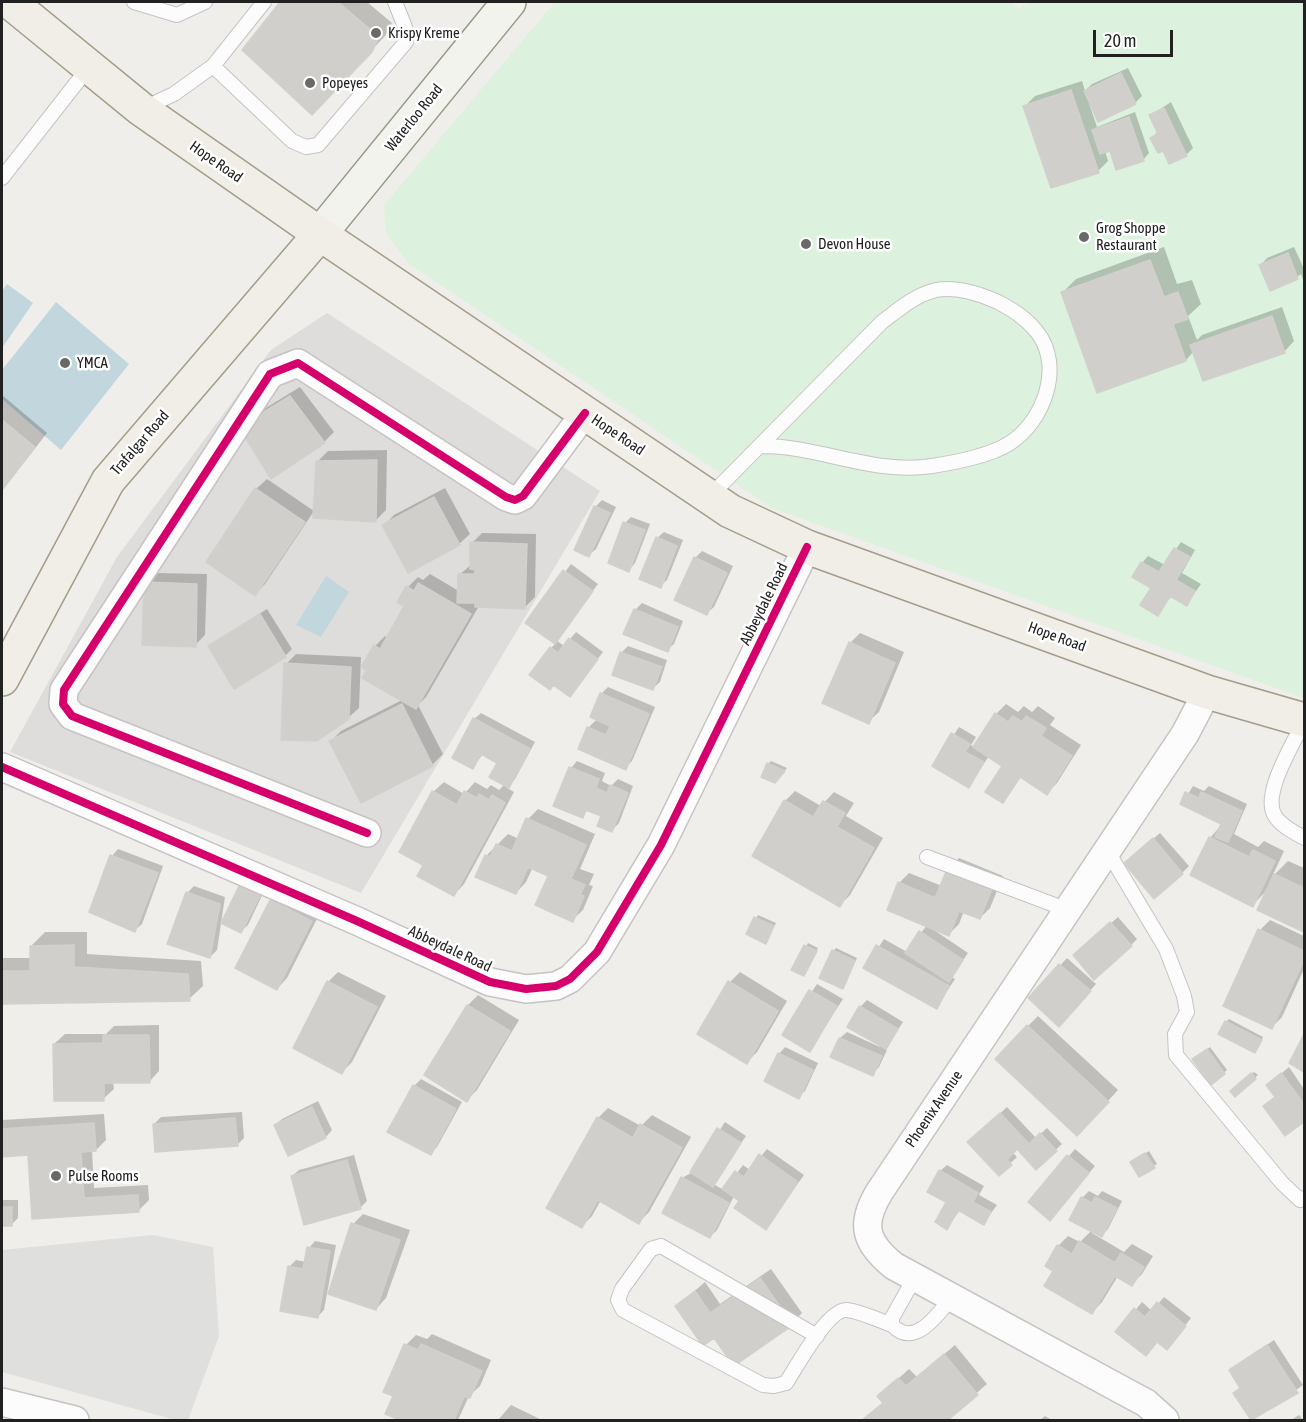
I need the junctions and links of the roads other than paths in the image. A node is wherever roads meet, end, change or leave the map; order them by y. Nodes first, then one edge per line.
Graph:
1 (10, 2) edge
2 (134, 2) edge
3 (205, 2) edge
4 (264, 2) edge
5 (395, 2) edge
6 (509, 2) edge
7 (213, 66) junction
8 (89, 67) junction
9 (141, 109) junction
10 (2, 178) edge
11 (320, 234) junction
12 (585, 413) junction
13 (762, 446) junction
14 (709, 497) junction
15 (807, 547) junction
16 (2, 679) edge
17 (1208, 692) junction
18 (1305, 721) edge
19 (2, 767) edge
20 (367, 833) dead end
21 (1305, 838) edge
22 (1107, 850) junction
23 (927, 857) dead end
24 (1068, 910) junction
25 (1305, 1198) edge
26 (915, 1277) junction
27 (952, 1297) junction
28 (892, 1325) junction
29 (817, 1336) junction
30 (2, 1402) edge
31 (75, 1420) edge
32 (1165, 1420) edge

1 - 8 main road, Hope Road
2 - 3 lane
4 - 7 lane
5 - 7 lane
6 - 11 main road, Waterloo Road
7 - 9 lane
8 - 9 main road, Hope Road
8 - 10 lane
9 - 11 main road, Hope Road
11 - 12 main road, Hope Road
11 - 16 main road, Trafalgar Road
12 - 14 main road, Hope Road
12 - 20 street
13 - 13 lane
13 - 14 lane
14 - 15 main road, Hope Road
15 - 17 main road, Hope Road
15 - 19 street, Abbeydale Road
17 - 18 main road, Hope Road
17 - 22 street, Phoenix Avenue
18 - 21 lane
22 - 24 street, Phoenix Avenue
22 - 25 lane
23 - 24 lane
24 - 26 street, Phoenix Avenue
26 - 27 street, Phoenix Avenue
26 - 28 lane
27 - 28 lane
27 - 32 street, Phoenix Avenue
28 - 29 lane
29 - 29 lane
30 - 31 street

